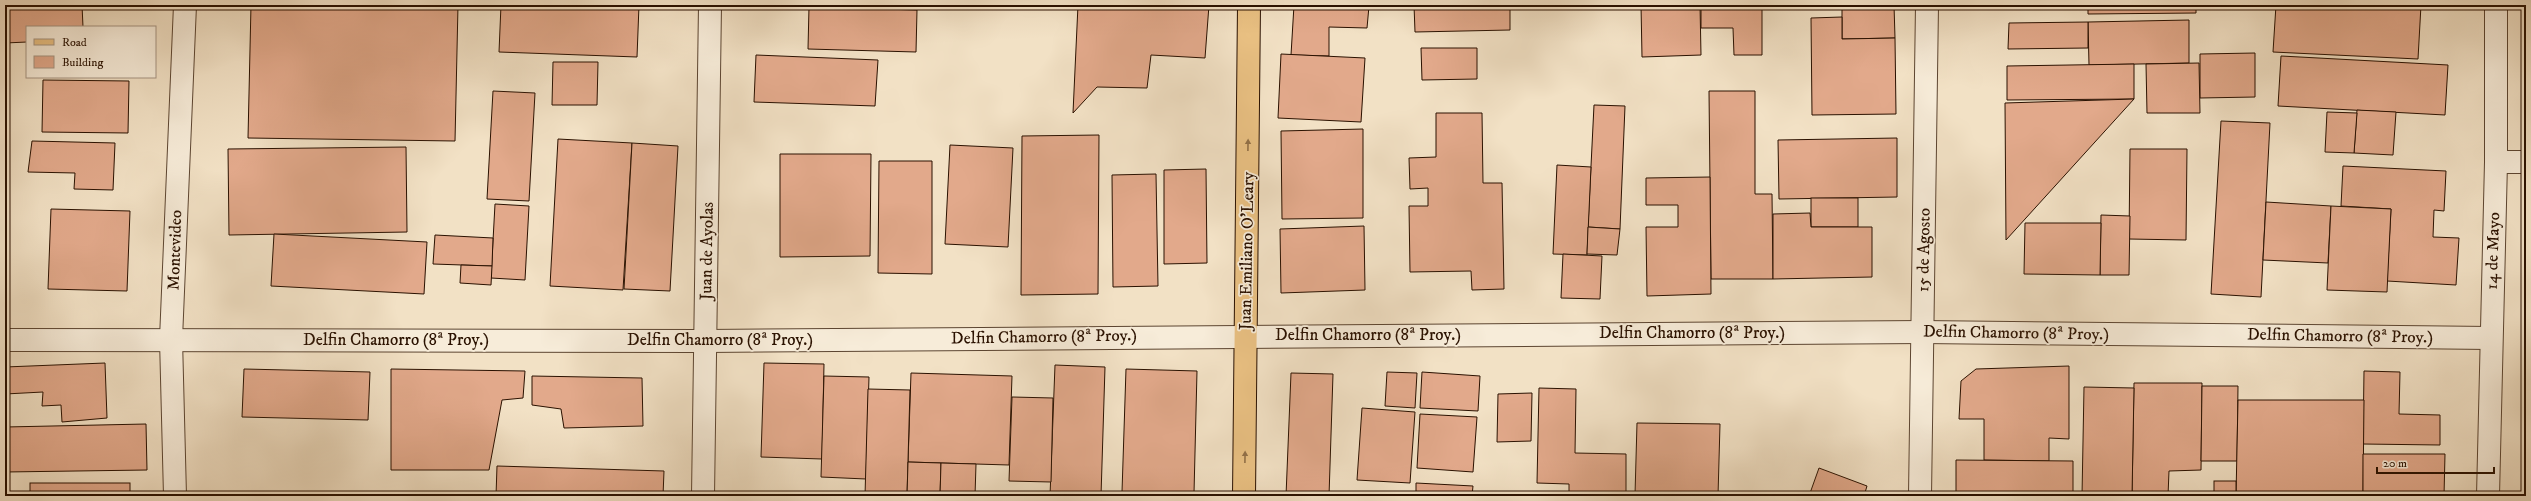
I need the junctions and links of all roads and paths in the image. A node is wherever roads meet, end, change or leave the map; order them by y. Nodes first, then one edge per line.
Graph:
1 (184, 5) edge
2 (710, 5) edge
3 (1249, 5) edge
4 (1928, 5) edge
5 (2496, 5) edge
6 (2496, 162) junction
7 (2526, 162) edge
8 (1923, 332) junction
9 (1246, 336) junction
10 (2490, 338) junction
11 (171, 339) junction
12 (5, 340) edge
13 (706, 341) junction
14 (176, 496) edge
15 (704, 496) edge
16 (1244, 496) edge
17 (1920, 496) edge
18 (2488, 496) edge

1 - 11 street, Montevideo
2 - 13 street, Juan de Ayolas
9 -> 3 main road, Juan Emiliano O'Leary
4 - 8 street, 15 de Agosto
5 - 6 street, 14 de Mayo
6 - 7 street
6 - 10 street, 14 de Mayo
8 - 9 street, Delfin Chamorro (8ª Proy.)
8 - 10 street, Delfin Chamorro (8ª Proy.)
8 - 17 street, 15 de Agosto
9 - 13 street, Delfin Chamorro (8ª Proy.)
16 -> 9 main road, Juan Emiliano O'Leary
10 - 18 street, 14 de Mayo
11 - 12 street, Delfin Chamorro (8ª Proy.)
11 - 13 street, Delfin Chamorro (8ª Proy.)
11 - 14 street, Montevideo
13 - 15 street, Juan de Ayolas

